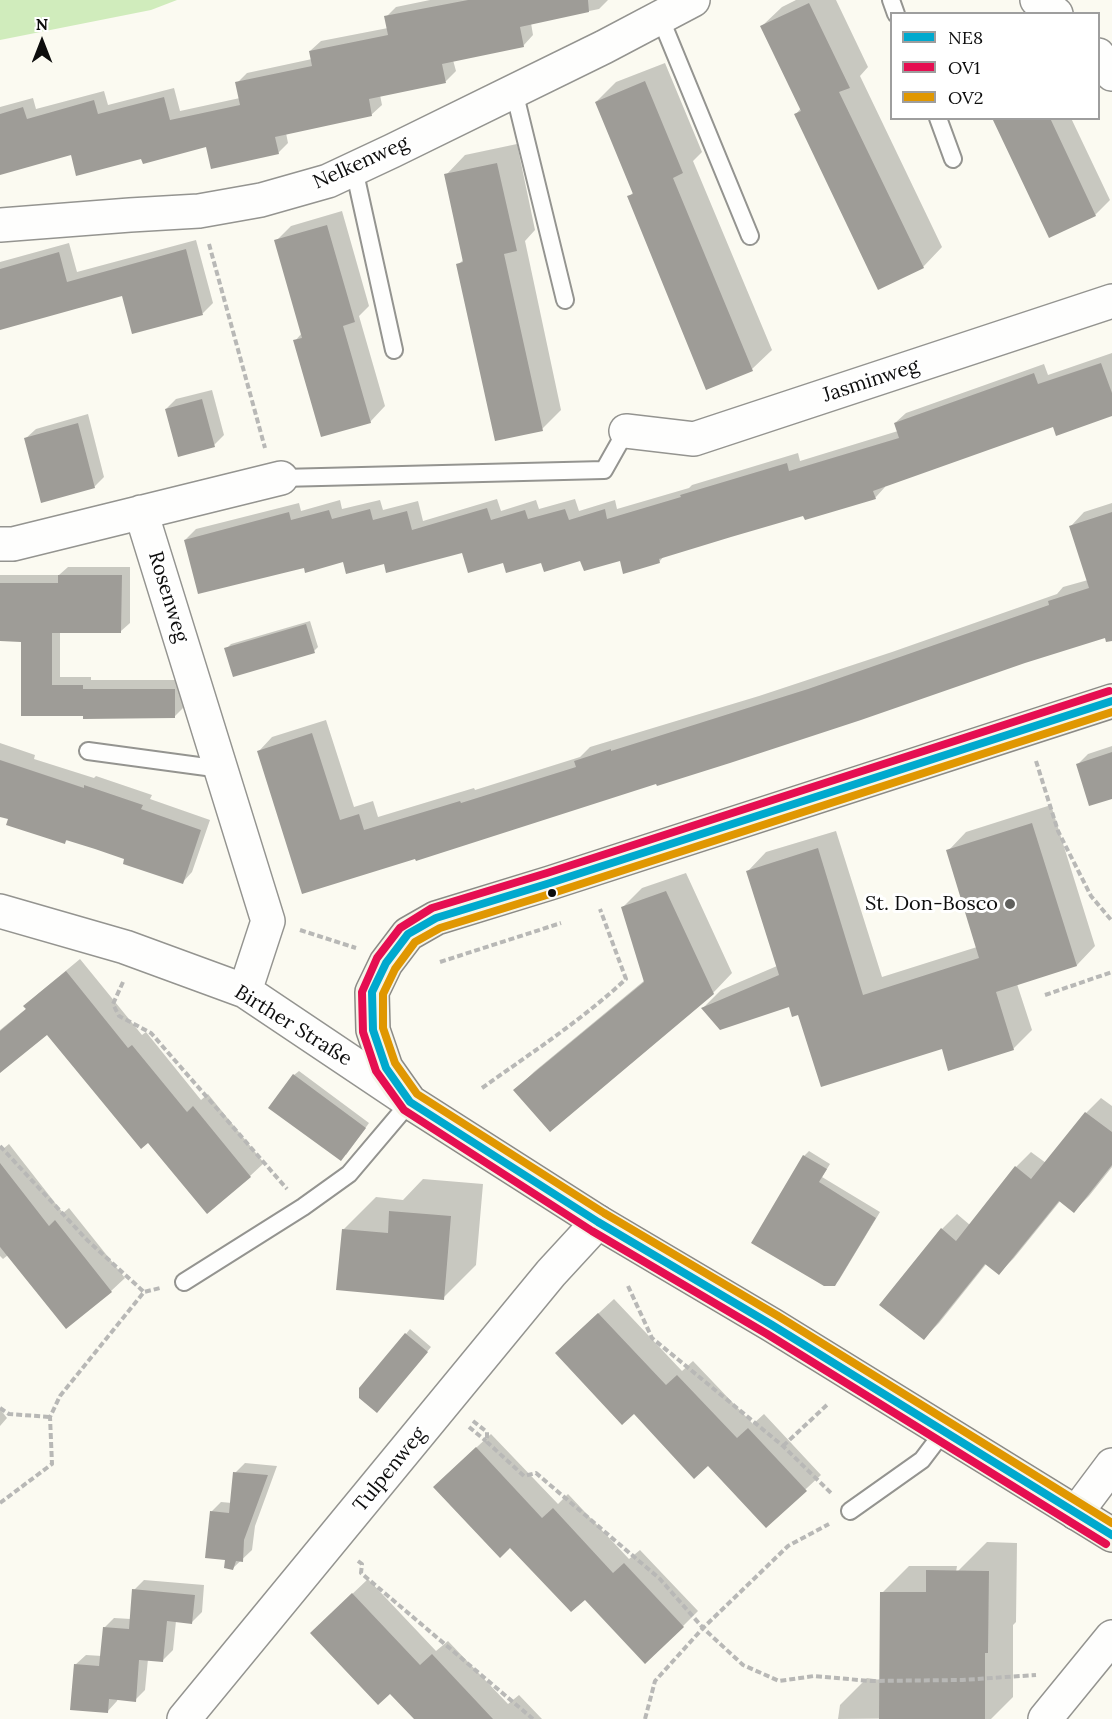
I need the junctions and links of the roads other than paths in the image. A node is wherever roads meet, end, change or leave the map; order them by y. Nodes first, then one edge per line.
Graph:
1 (693, 0) edge
2 (1036, 0) edge
3 (1053, 12) edge
4 (660, 17) junction
5 (1101, 47) edge
6 (1112, 74) edge
7 (514, 91) junction
8 (939, 120) edge
9 (953, 159) dead end
10 (354, 169) junction
11 (0, 225) edge
12 (750, 236) dead end
13 (565, 300) dead end
14 (1112, 301) edge
15 (394, 350) dead end
16 (626, 431) joint
17 (277, 478) joint
18 (141, 512) junction
19 (0, 544) edge
20 (1112, 701) edge
21 (88, 751) dead end
22 (221, 769) junction
23 (0, 911) edge
24 (245, 991) junction
25 (410, 1102) junction
26 (598, 1222) junction
27 (184, 1282) road end
28 (944, 1431) junction
29 (1112, 1465) edge
30 (850, 1511) road end
31 (1076, 1513) junction
32 (1112, 1535) edge
33 (1112, 1637) edge
34 (184, 1719) edge
35 (1045, 1719) edge

1 - 4 street, Nelkenweg
2 - 3 street
4 - 7 street, Nelkenweg
4 - 12 lane
5 - 6 street
7 - 10 street, Nelkenweg
7 - 13 lane
8 - 9 lane
10 - 11 street, Nelkenweg
10 - 15 lane
14 - 16 street, Jasminweg
16 - 17 lane
17 - 18 street
18 - 19 street
18 - 22 street, Rosenweg
20 - 25 street
21 - 22 lane
22 - 24 street, Rosenweg
23 - 24 street, Birther Straße
24 - 25 street, Birther Straße
25 - 26 street, Birther Straße
25 - 27 lane
26 - 28 street, Birther Straße
26 - 34 street, Tulpenweg
28 - 30 lane
28 - 31 street, Birther Straße
29 - 31 street
31 - 32 street, Birther Straße
33 - 35 street

